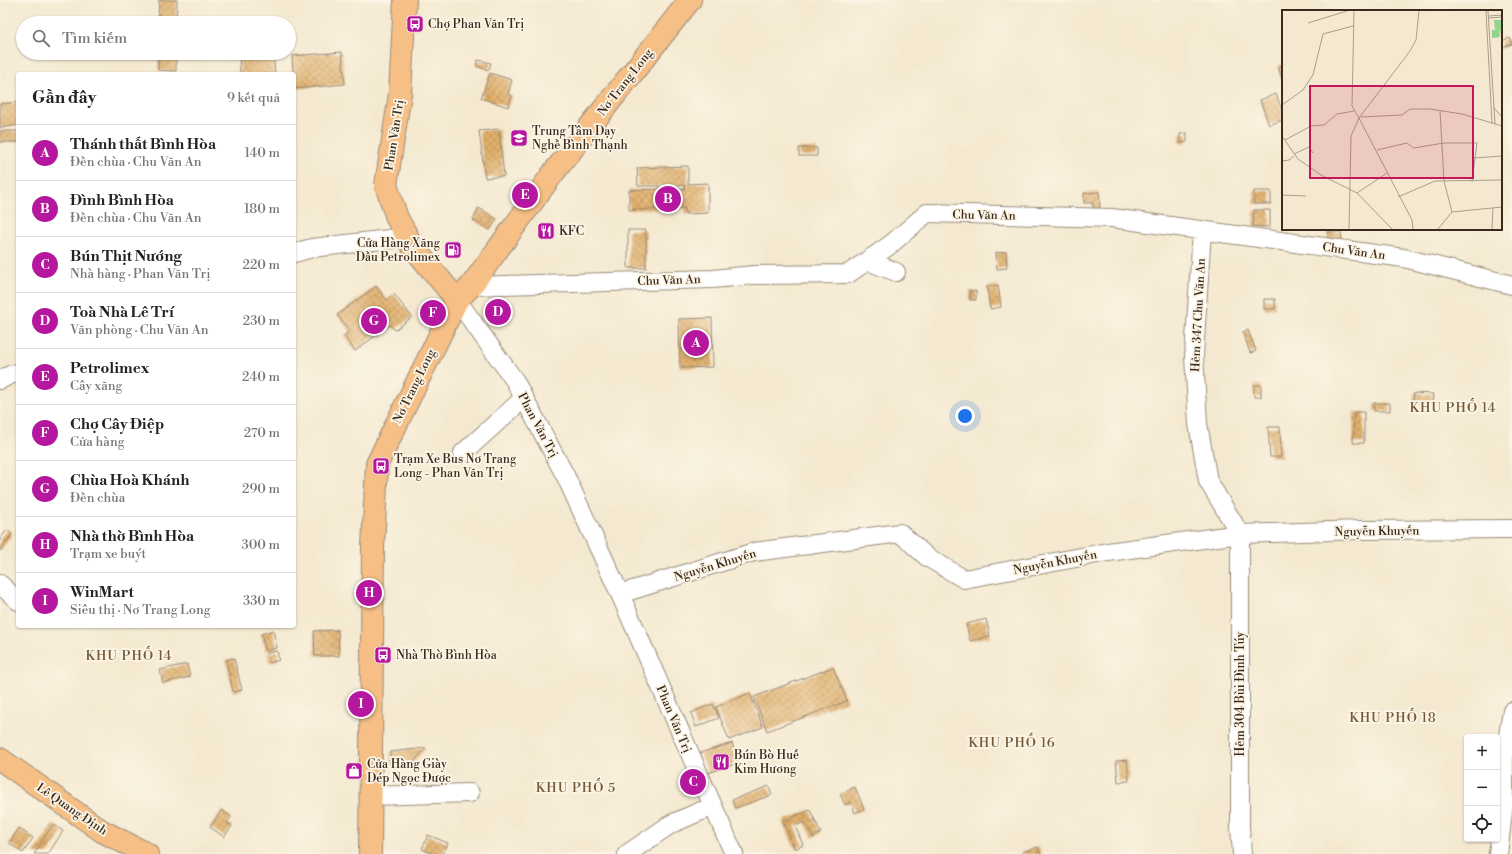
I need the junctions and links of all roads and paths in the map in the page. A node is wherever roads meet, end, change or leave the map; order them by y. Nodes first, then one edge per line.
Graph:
1 (405, 0) edge
2 (690, 0) edge
3 (1202, 230) junction
4 (407, 237) junction
5 (296, 252) edge
6 (868, 260) junction
7 (896, 272) dead end
8 (1512, 285) edge
9 (464, 293) junction
10 (16, 373) edge
11 (0, 380) edge
12 (524, 398) junction
13 (463, 454) dead end
14 (1512, 529) edge
15 (1240, 534) junction
16 (0, 584) edge
17 (620, 594) junction
18 (16, 599) edge
19 (1512, 711) edge
20 (0, 759) edge
21 (470, 793) dead end
22 (371, 796) junction
23 (713, 806) junction
24 (147, 854) edge
25 (370, 854) edge
26 (627, 854) edge
27 (734, 854) edge
28 (1242, 854) edge
29 (1498, 854) edge

1 - 4 main road, Phan Văn Trị
2 - 9 main road, Nơ Trang Long
3 - 6 street, Chu Văn An
3 - 8 street, Chu Văn An
3 - 15 street, Hẻm 347 Chu Văn An
4 - 5 street
4 - 9 main road, Phan Văn Trị
6 - 7 street
6 - 9 street, Chu Văn An
9 - 12 street, Phan Văn Trị
9 - 22 main road, Nơ Trang Long
10 - 11 street
12 - 13 street
12 - 17 street, Phan Văn Trị
14 - 15 street, Nguyễn Khuyến
15 - 17 street, Nguyễn Khuyến
15 - 28 street, Hẻm 304 Bùi Đình Túy
16 - 18 street
17 - 23 street, Phan Văn Trị
19 - 29 street
20 - 24 main road, Lê Quang Định
21 - 22 street
22 - 25 main road, Nơ Trang Long
23 - 26 street
23 - 27 street, Phan Văn Trị

